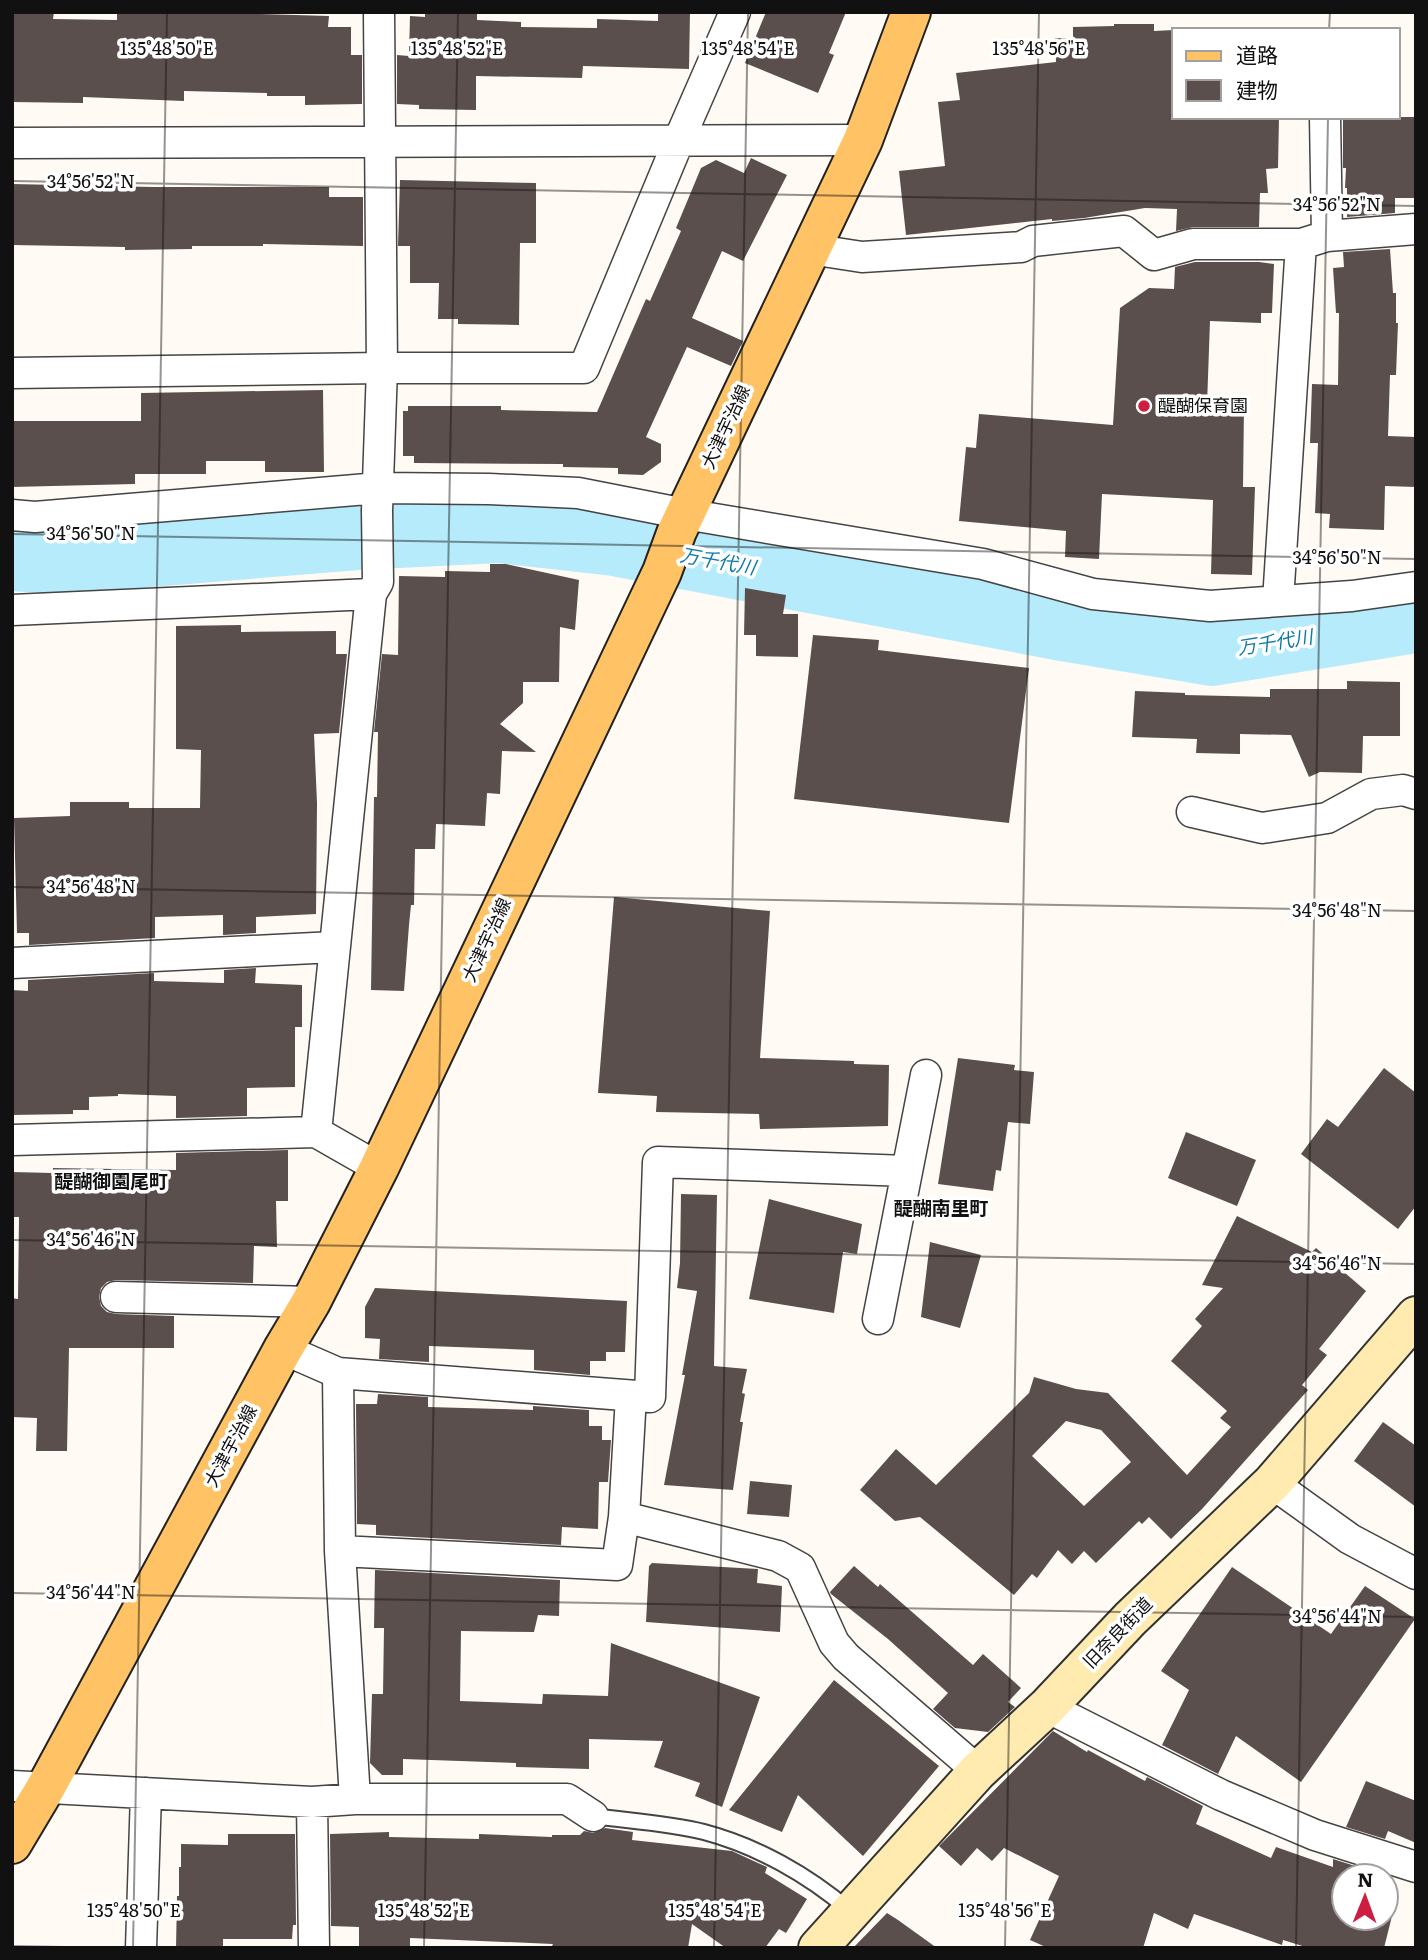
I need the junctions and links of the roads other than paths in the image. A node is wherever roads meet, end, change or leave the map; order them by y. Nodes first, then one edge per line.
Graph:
1 (379, 12) edge
2 (735, 12) edge
3 (911, 12) edge
4 (1325, 119) edge
5 (678, 141) junction
6 (863, 141) junction
7 (379, 142) junction
8 (12, 143) edge
9 (1416, 229) edge
10 (1314, 240) junction
11 (810, 249) junction
12 (382, 368) junction
13 (12, 373) edge
14 (378, 500) junction
15 (12, 515) edge
16 (681, 522) junction
17 (1416, 587) edge
18 (375, 588) junction
19 (1278, 601) junction
20 (12, 610) edge
21 (1416, 794) edge
22 (1192, 812) dead end
23 (334, 947) junction
24 (12, 963) edge
25 (926, 1075) dead end
26 (316, 1132) junction
27 (12, 1140) edge
28 (379, 1168) junction
29 (908, 1171) junction
30 (116, 1297) dead end
31 (312, 1302) junction
32 (1416, 1316) edge
33 (878, 1319) dead end
34 (284, 1349) junction
35 (338, 1373) junction
36 (631, 1396) junction
37 (1272, 1483) junction
38 (624, 1517) junction
39 (340, 1551) junction
40 (1416, 1574) edge
41 (1047, 1707) junction
42 (978, 1771) junction
43 (29, 1787) edge
44 (146, 1793) junction
45 (355, 1799) junction
46 (312, 1802) junction
47 (593, 1816) joint
48 (12, 1844) edge
49 (1416, 1867) edge
50 (851, 1912) junction
51 (141, 1948) edge
52 (314, 1948) edge
53 (818, 1948) edge

1 - 7 street
2 - 5 street
3 - 6 main road, 大津宇治線
4 - 10 street
5 - 6 street
5 - 7 street
5 - 12 street
6 - 11 main road, 大津宇治線
7 - 8 street
7 - 12 street
9 - 10 street
10 - 11 street
10 - 19 street
11 - 16 main road, 大津宇治線
12 - 13 street
12 - 14 street
14 - 15 street
14 - 16 street
14 - 18 street
16 - 19 street
16 - 28 main road, 大津宇治線
17 - 19 street
18 - 20 street
18 - 23 street
21 - 22 street
23 - 24 street
23 - 26 street
25 - 29 street
26 - 27 street
26 - 28 street
28 - 31 main road, 大津宇治線
29 - 33 street
29 - 36 street
30 - 31 street
31 - 34 main road, 大津宇治線
32 - 37 street, 旧奈良街道
34 - 35 street
34 - 43 main road, 大津宇治線
35 - 36 street
35 - 39 street
36 - 38 street
37 - 40 street
37 - 41 street, 旧奈良街道
38 - 39 street
38 - 42 street
39 - 45 street
41 - 42 street, 旧奈良街道
41 - 49 street
42 - 50 street, 旧奈良街道
43 - 44 street
43 - 48 main road, 大津宇治線
44 - 46 street
44 - 51 street
45 - 46 street
45 - 47 street
46 - 52 street
47 - 50 lane
50 - 53 street, 旧奈良街道

